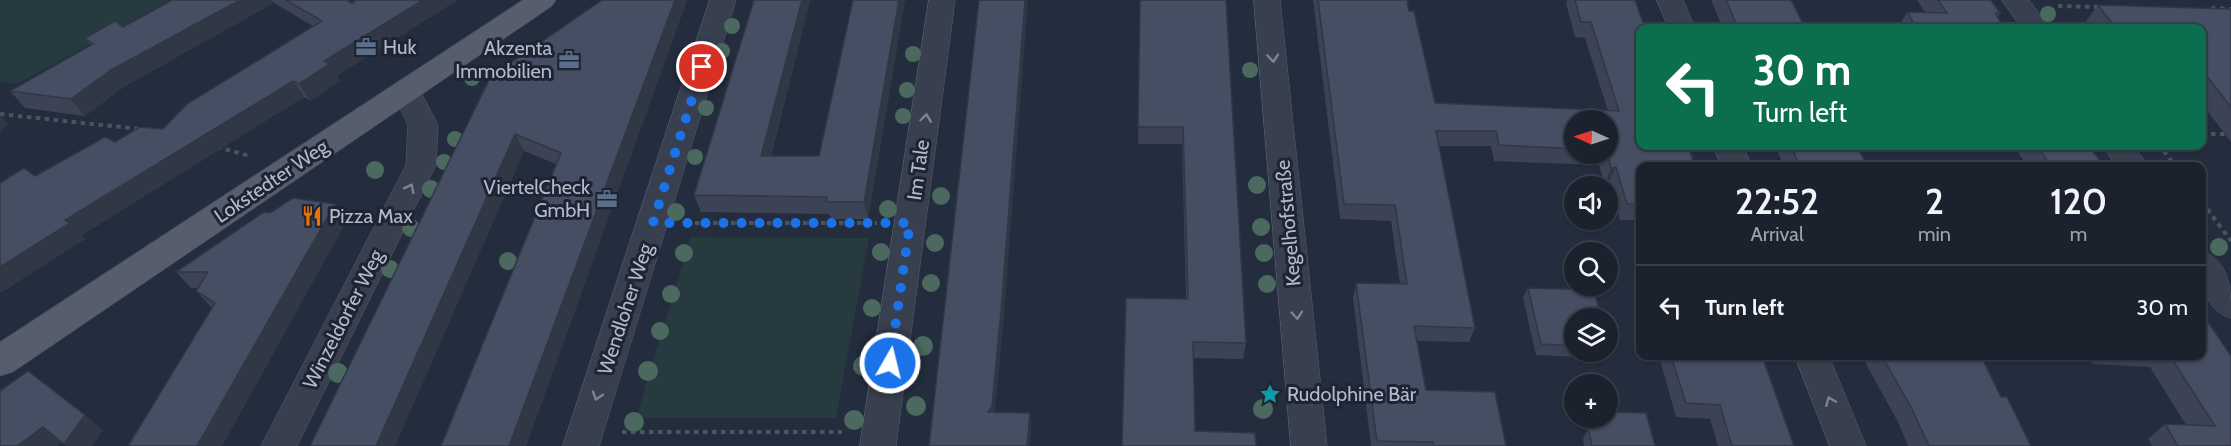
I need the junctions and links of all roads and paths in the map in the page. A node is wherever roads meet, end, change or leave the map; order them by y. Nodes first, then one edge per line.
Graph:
1 (542, 0) edge
2 (723, 0) edge
3 (942, 0) edge
4 (1267, 0) edge
5 (1670, 0) edge
6 (2015, 0) edge
7 (2102, 7) edge
8 (2208, 8) edge
9 (2231, 9) edge
10 (2061, 14) dead end
11 (1680, 24) edge
12 (2033, 24) edge
13 (406, 90) junction
14 (0, 114) edge
15 (141, 130) edge
16 (2206, 134) edge
17 (2225, 134) dead end
18 (211, 146) edge
19 (221, 148) edge
20 (2162, 150) edge
21 (2172, 162) edge
22 (2206, 207) edge
23 (653, 223) junction
24 (910, 223) junction
25 (2231, 241) edge
26 (2206, 270) edge
27 (2231, 305) edge
28 (1814, 360) edge
29 (0, 361) edge
30 (583, 439) edge
31 (879, 439) edge
32 (279, 446) edge
33 (1309, 446) edge
34 (1848, 446) edge

1 - 13 main road, Lokstedter Weg
2 - 23 street, Wendloher Weg
24 -> 3 street, Im Tale
4 -> 33 street, Kegelhofstraße
5 - 11 street
6 - 12 street
7 - 10 path
8 - 9 path
13 - 29 main road, Lokstedter Weg
32 -> 13 street, Winzeldorfer Weg
14 - 15 path
16 - 17 path
18 - 19 path
20 - 21 path
22 - 25 path
23 - 24 path
23 -> 30 street, Wendloher Weg
24 - 31 street, Im Tale
26 - 27 street
34 -> 28 street
30 - 31 path

